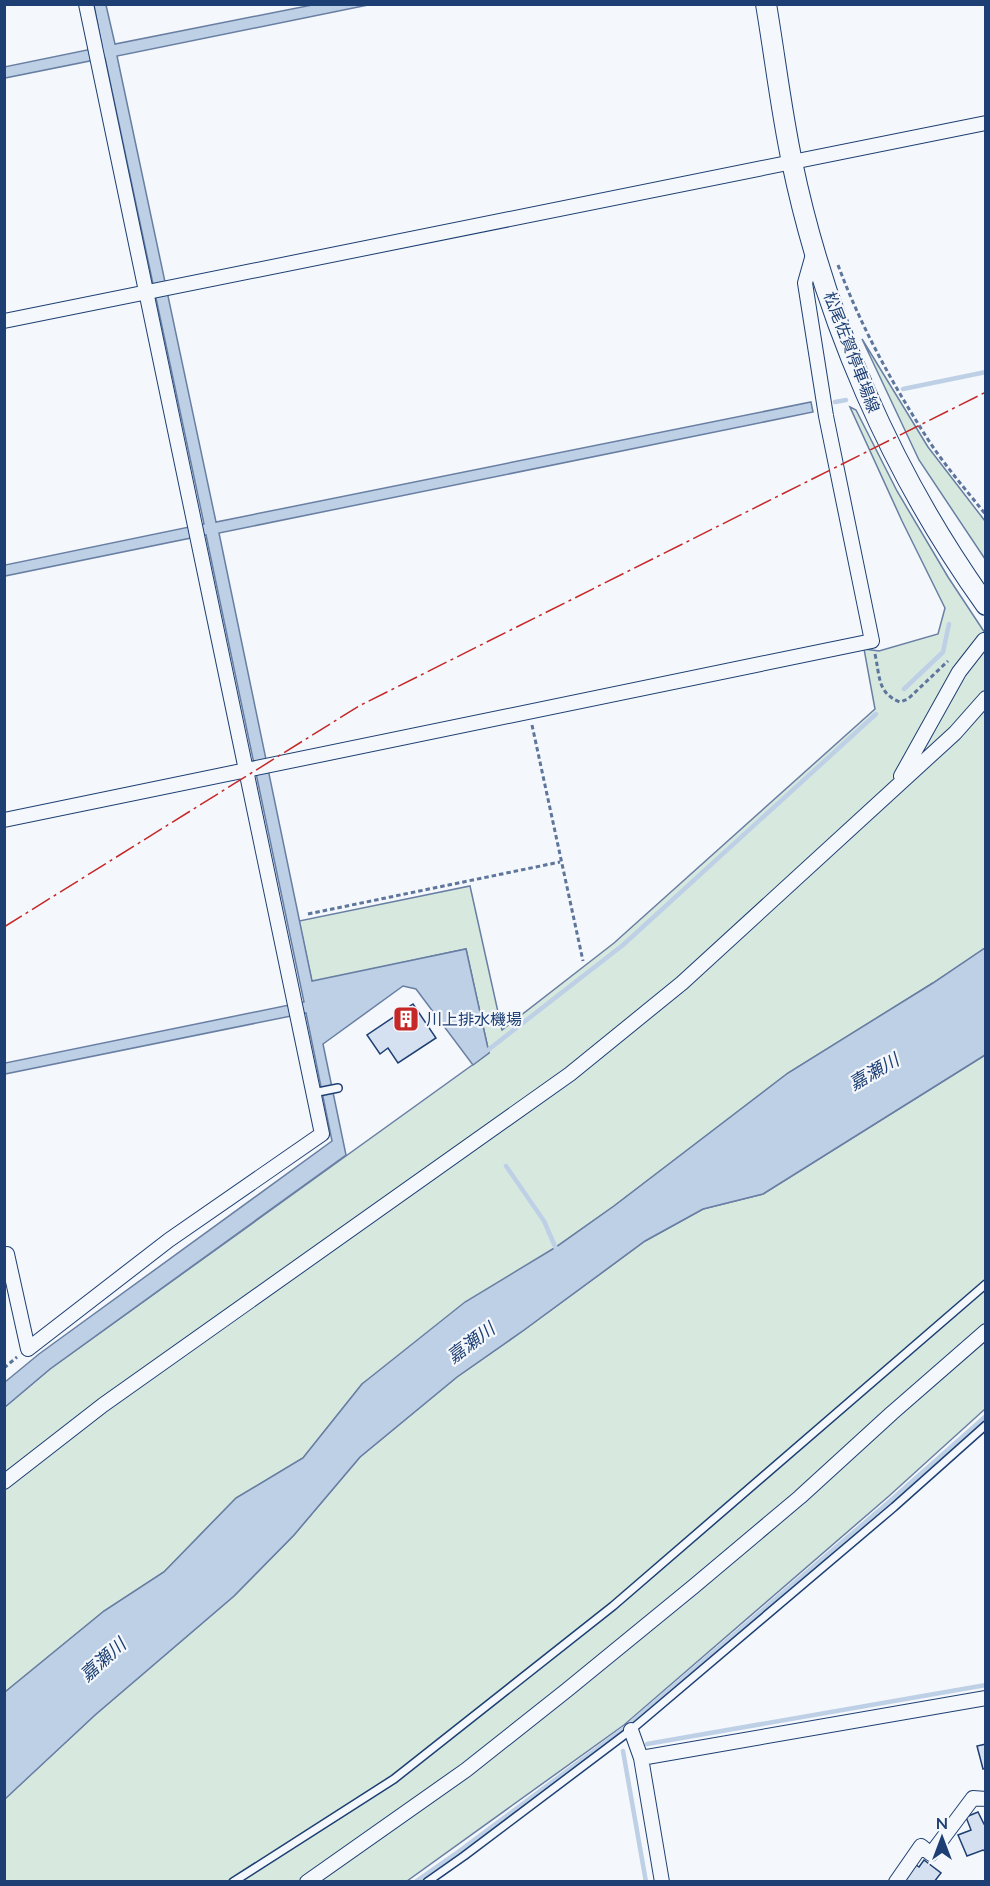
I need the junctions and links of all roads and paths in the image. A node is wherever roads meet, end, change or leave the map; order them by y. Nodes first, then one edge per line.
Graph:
1 (86, 4) edge
2 (766, 4) edge
3 (986, 123) edge
4 (792, 162) junction
5 (815, 249) junction
6 (836, 257) dead end
7 (146, 292) junction
8 (4, 321) edge
9 (986, 515) edge
10 (986, 605) edge
11 (984, 640) dead end
12 (872, 641) junction
13 (954, 656) dead end
14 (986, 698) edge
15 (529, 712) junction
16 (245, 771) junction
17 (896, 785) junction
18 (4, 820) edge
19 (560, 862) junction
20 (308, 914) dead end
21 (583, 961) dead end
22 (338, 1088) dead end
23 (313, 1093) junction
24 (4, 1255) edge
25 (986, 1284) edge
26 (986, 1331) edge
27 (986, 1425) edge
28 (4, 1482) edge
29 (986, 1698) edge
30 (631, 1730) junction
31 (641, 1758) junction
32 (986, 1799) edge
33 (233, 1881) edge
34 (307, 1881) edge
35 (427, 1881) edge
36 (662, 1881) edge
37 (896, 1881) edge

1 - 7 street
2 - 4 main road, 松尾佐賀停車場線
3 - 4 street
4 - 5 main road, 松尾佐賀停車場線
4 - 7 street
5 - 10 main road, 松尾佐賀停車場線
5 - 12 street
6 - 9 path
7 - 8 street
7 - 16 street
11 - 17 street
12 - 13 path
12 - 15 street
14 - 17 street
15 - 16 street
15 - 19 path
16 - 18 street
16 - 23 street
17 - 28 street
19 - 20 path
19 - 21 path
22 - 23 lane
23 - 24 street
25 - 33 lane
26 - 34 street
27 - 30 lane
29 - 31 street
30 - 31 street
30 - 35 lane
31 - 36 street
32 - 37 street

